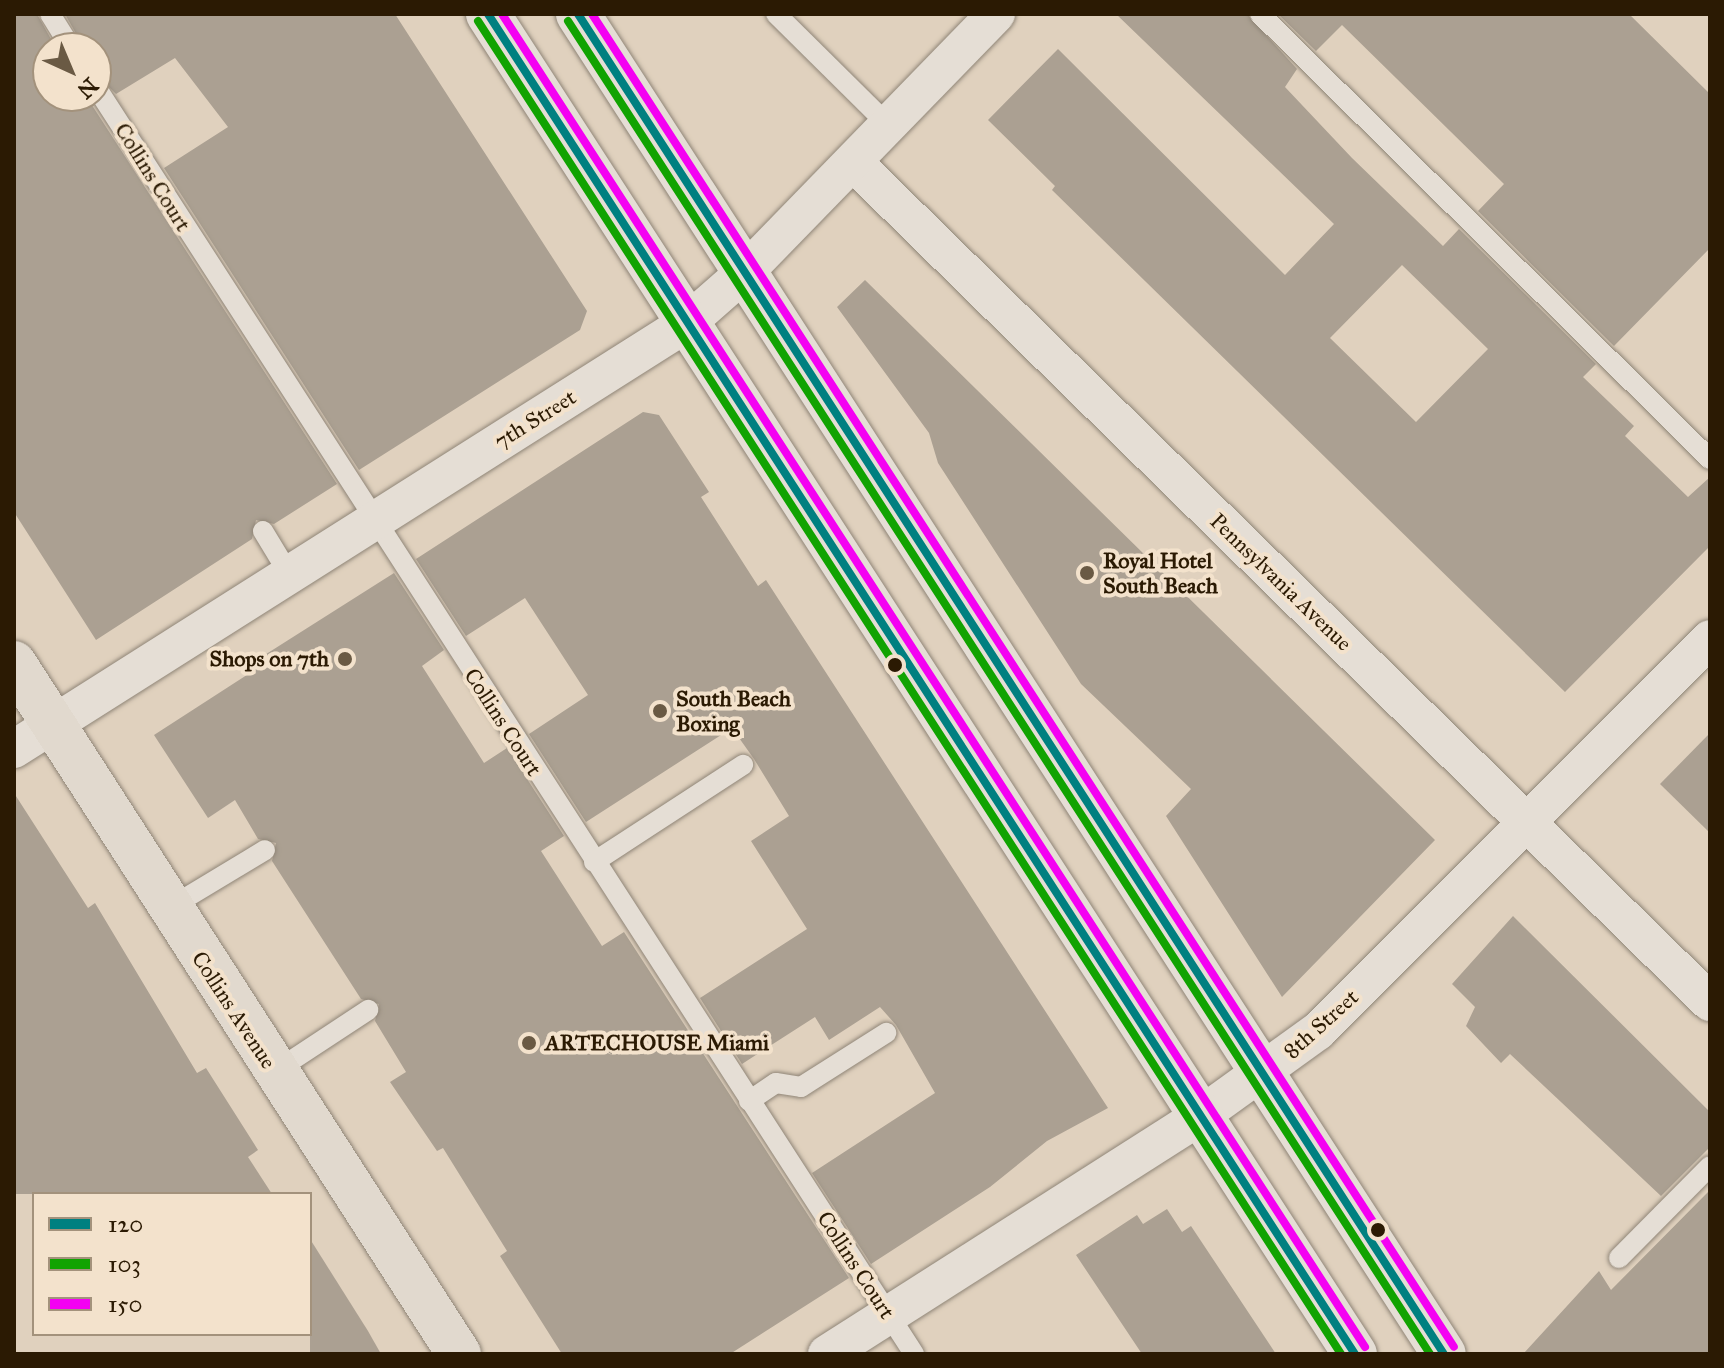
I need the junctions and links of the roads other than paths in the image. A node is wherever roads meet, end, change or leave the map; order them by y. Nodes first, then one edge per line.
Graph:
1 (50, 14) edge
2 (488, 14) edge
3 (578, 14) edge
4 (776, 14) edge
5 (996, 14) edge
6 (1260, 14) edge
7 (61, 32) edge
8 (112, 112) edge
9 (888, 125) junction
10 (853, 162) junction
11 (745, 272) junction
12 (687, 323) junction
13 (1710, 459) edge
14 (373, 522) junction
15 (263, 531) dead end
16 (289, 574) junction
17 (1710, 639) edge
18 (14, 663) edge
19 (53, 725) junction
20 (14, 749) edge
21 (743, 765) dead end
22 (1528, 824) junction
23 (265, 850) dead end
24 (594, 862) junction
25 (169, 908) junction
26 (1710, 1002) edge
27 (368, 1010) dead end
28 (886, 1033) dead end
29 (274, 1072) junction
30 (1263, 1075) junction
31 (749, 1101) junction
32 (1200, 1116) junction
33 (1710, 1166) edge
34 (1619, 1258) dead end
35 (888, 1314) junction
36 (459, 1354) edge
37 (827, 1354) edge
38 (914, 1354) edge
39 (1355, 1354) edge
40 (1444, 1354) edge

1 - 7 lane
2 - 12 main road
3 - 11 main road
4 - 9 lane
5 - 9 street, 7th Street
6 - 13 lane
8 - 14 lane, Collins Court
9 - 10 street, 7th Street
10 - 11 street, 7th Street
10 - 22 street, Pennsylvania Avenue
11 - 12 street, 7th Street
11 - 30 main road
12 - 14 street, 7th Street
12 - 32 main road
14 - 16 street, 7th Street
14 - 24 lane, Collins Court
15 - 16 lane
16 - 19 street, 7th Street
17 - 22 street, 8th Street
18 - 19 main road, Collins Avenue
19 - 20 street, 7th Street
19 - 25 main road, Collins Avenue
21 - 24 lane
22 - 26 street, Pennsylvania Avenue
22 - 30 street, 8th Street
23 - 25 lane
24 - 31 lane, Collins Court
25 - 29 main road, Collins Avenue
27 - 29 lane
28 - 31 lane
29 - 36 main road, Collins Avenue
30 - 32 street, 8th Street
30 - 40 main road
31 - 35 lane, Collins Court
32 - 35 street, 8th Street
32 - 39 main road
33 - 34 lane
35 - 37 street, 8th Street
35 - 38 lane, Collins Court

